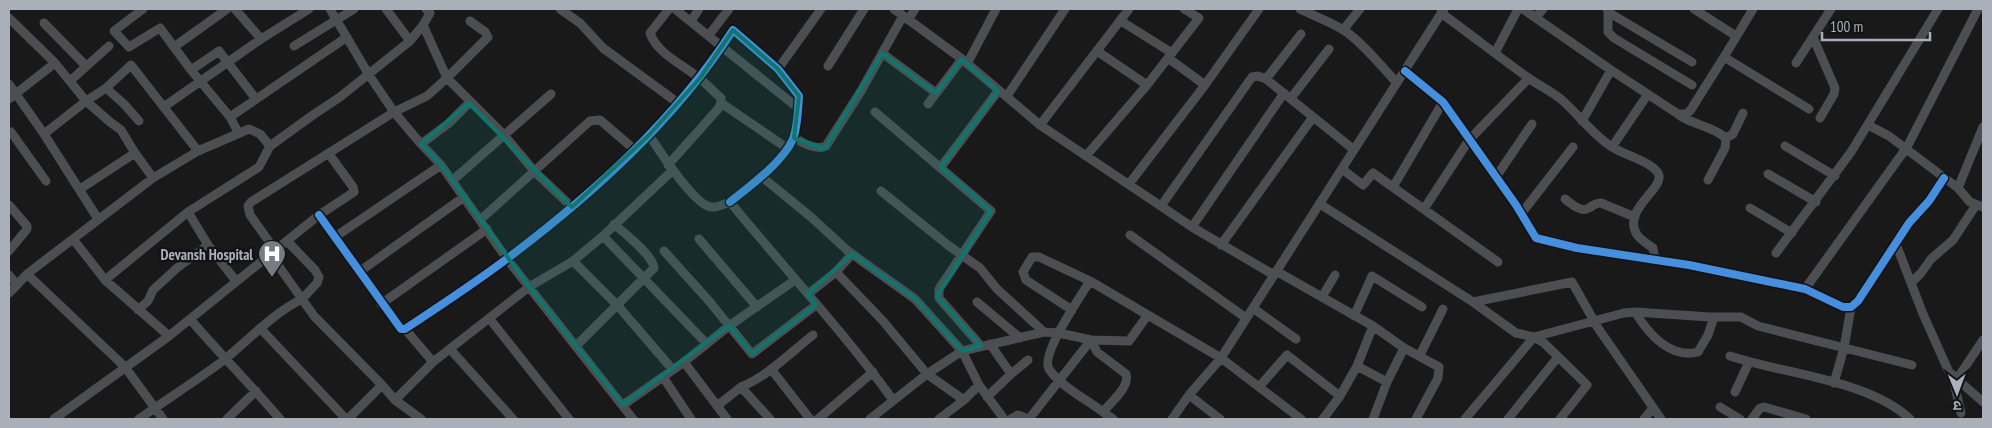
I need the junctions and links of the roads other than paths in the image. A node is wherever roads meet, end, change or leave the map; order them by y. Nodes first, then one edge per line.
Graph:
1 (143, 9) edge
2 (227, 9) edge
3 (235, 9) edge
4 (309, 9) edge
5 (330, 9) edge
6 (354, 9) edge
7 (386, 9) edge
8 (426, 9) edge
9 (560, 9) edge
10 (669, 9) edge
11 (676, 9) edge
12 (700, 9) edge
13 (729, 9) edge
14 (821, 9) edge
15 (864, 9) edge
16 (894, 9) edge
17 (915, 9) edge
18 (996, 9) edge
19 (1065, 9) edge
20 (1129, 9) edge
21 (1184, 9) edge
22 (1259, 9) edge
23 (1300, 9) edge
24 (1360, 9) edge
25 (1518, 9) edge
26 (1523, 9) edge
27 (1543, 9) edge
28 (1694, 9) edge
29 (1752, 9) edge
30 (1831, 9) edge
31 (1938, 9) edge
32 (1978, 9) edge
33 (1608, 10) edge
34 (1443, 11) edge
35 (1983, 12) edge
36 (1536, 17) junction
37 (9, 18) edge
38 (906, 18) junction
39 (338, 20) junction
40 (470, 21) dead end
41 (691, 21) junction
42 (1121, 21) junction
43 (44, 23) dead end
44 (423, 25) junction
45 (1343, 30) junction
46 (1301, 34) dead end
47 (709, 35) junction
48 (1736, 36) junction
49 (347, 37) junction
50 (1813, 37) junction
51 (261, 39) junction
52 (410, 41) junction
53 (109, 46) dead end
54 (294, 46) dead end
55 (174, 47) junction
56 (722, 47) junction
57 (1329, 49) dead end
58 (1097, 51) junction
59 (882, 53) junction
60 (1495, 53) junction
61 (1170, 55) junction
62 (1724, 57) junction
63 (227, 62) junction
64 (965, 62) junction
65 (1692, 62) dead end
66 (1796, 63) dead end
67 (55, 64) junction
68 (86, 66) junction
69 (828, 66) dead end
70 (778, 69) junction
71 (190, 70) junction
72 (1611, 70) junction
73 (1405, 71) junction
74 (369, 76) junction
75 (447, 78) junction
76 (700, 78) junction
77 (1266, 78) junction
78 (1529, 78) junction
79 (201, 80) junction
80 (70, 81) junction
81 (1397, 83) junction
82 (9, 84) edge
83 (1147, 85) junction
84 (1205, 85) junction
85 (1692, 85) dead end
86 (106, 88) junction
87 (998, 91) junction
88 (936, 93) junction
89 (551, 94) dead end
90 (1648, 94) junction
91 (1288, 95) junction
92 (12, 96) edge
93 (1007, 96) junction
94 (256, 99) junction
95 (86, 101) junction
96 (469, 102) junction
97 (721, 102) junction
98 (1443, 102) junction
99 (678, 103) junction
100 (928, 104) dead end
101 (165, 106) junction
102 (798, 108) junction
103 (1808, 109) dead end
104 (394, 112) junction
105 (875, 112) dead end
106 (1743, 113) dead end
107 (1678, 114) junction
108 (230, 117) junction
109 (1313, 117) junction
110 (1820, 118) dead end
111 (138, 121) dead end
112 (1582, 121) junction
113 (1532, 124) dead end
114 (1040, 125) junction
115 (1868, 125) junction
116 (1983, 127) edge
117 (238, 132) junction
118 (9, 133) edge
119 (44, 134) junction
120 (504, 135) junction
121 (649, 135) junction
122 (794, 138) junction
123 (1726, 138) junction
124 (1469, 140) junction
125 (421, 144) junction
126 (270, 146) junction
127 (1785, 146) dead end
128 (1573, 147) dead end
129 (1612, 147) junction
130 (787, 148) junction
131 (1353, 149) junction
132 (635, 150) junction
133 (1905, 150) junction
134 (198, 151) junction
135 (135, 153) junction
136 (329, 154) junction
137 (1086, 156) junction
138 (441, 165) junction
139 (941, 166) junction
140 (671, 167) junction
141 (1342, 169) junction
142 (534, 172) junction
143 (1768, 174) dead end
144 (1835, 176) junction
145 (762, 177) junction
146 (1496, 177) junction
147 (153, 178) junction
148 (1944, 178) junction
149 (453, 180) junction
150 (1708, 180) dead end
151 (46, 181) dead end
152 (1129, 184) junction
153 (1393, 187) junction
154 (1958, 188) junction
155 (80, 189) junction
156 (881, 191) dead end
157 (464, 196) junction
158 (1565, 200) dead end
159 (730, 202) junction
160 (1816, 202) junction
161 (9, 204) edge
162 (1320, 204) junction
163 (1161, 206) junction
164 (1979, 206) edge
165 (572, 207) junction
166 (1750, 208) dead end
167 (1424, 209) junction
168 (188, 212) junction
169 (1521, 214) junction
170 (319, 215) junction
171 (1635, 217) junction
172 (98, 219) junction
173 (480, 220) junction
174 (614, 224) junction
175 (1192, 227) junction
176 (487, 229) junction
177 (1792, 233) junction
178 (1130, 235) dead end
179 (603, 236) junction
180 (335, 237) junction
181 (73, 239) junction
182 (698, 239) dead end
183 (287, 241) junction
184 (1896, 244) junction
185 (208, 245) junction
186 (1221, 245) junction
187 (9, 251) edge
188 (664, 251) dead end
189 (272, 252) junction
190 (1776, 253) dead end
191 (852, 254) junction
192 (962, 256) junction
193 (507, 259) junction
194 (1655, 260) junction
195 (573, 261) junction
196 (1498, 262) dead end
197 (359, 272) junction
198 (836, 272) junction
199 (1275, 273) junction
200 (27, 274) junction
201 (9, 275) edge
202 (1335, 275) dead end
203 (105, 280) junction
204 (644, 280) junction
205 (795, 280) junction
206 (236, 281) junction
207 (1090, 281) junction
208 (1912, 283) junction
209 (17, 285) junction
210 (529, 287) junction
211 (1805, 289) junction
212 (9, 293) edge
213 (808, 294) junction
214 (1322, 297) junction
215 (302, 299) junction
216 (977, 302) dead end
217 (1473, 302) junction
218 (381, 304) junction
219 (816, 305) junction
220 (618, 306) junction
221 (757, 307) junction
222 (1422, 307) dead end
223 (1851, 307) junction
224 (1253, 308) junction
225 (1443, 309) dead end
226 (138, 310) junction
227 (1072, 310) junction
228 (1635, 312) junction
229 (1146, 316) junction
230 (1354, 316) junction
231 (1714, 317) junction
232 (190, 318) junction
233 (490, 318) junction
234 (1246, 318) junction
235 (1595, 321) junction
236 (729, 326) junction
237 (1373, 326) junction
238 (260, 328) junction
239 (405, 329) junction
240 (1044, 332) junction
241 (1059, 333) junction
242 (813, 335) dead end
243 (169, 336) junction
244 (1534, 337) junction
245 (1020, 338) junction
246 (1296, 339) dead end
247 (1091, 340) junction
248 (1983, 340) edge
249 (706, 343) junction
250 (986, 345) junction
251 (576, 346) junction
252 (1404, 348) junction
253 (1844, 348) junction
254 (450, 349) junction
255 (962, 351) junction
256 (1420, 355) junction
257 (1730, 356) dead end
258 (1558, 357) junction
259 (1221, 358) junction
260 (224, 359) junction
261 (1028, 360) dead end
262 (433, 362) junction
263 (684, 362) junction
264 (1750, 362) junction
265 (1912, 365) dead end
266 (1357, 366) junction
267 (125, 367) junction
268 (771, 369) junction
269 (673, 370) junction
270 (873, 372) junction
271 (927, 374) junction
272 (1011, 374) junction
273 (663, 377) junction
274 (1954, 377) junction
275 (1059, 380) junction
276 (1387, 382) junction
277 (1834, 383) junction
278 (382, 385) junction
279 (978, 385) junction
280 (741, 387) junction
281 (1259, 387) junction
282 (256, 391) junction
283 (1735, 392) dead end
284 (1189, 395) junction
285 (1340, 396) junction
286 (987, 397) junction
287 (394, 400) junction
288 (893, 400) junction
289 (964, 400) junction
290 (1983, 402) edge
291 (623, 406) junction
292 (717, 406) junction
293 (155, 407) junction
294 (1720, 407) dead end
295 (1654, 408) junction
296 (1103, 412) junction
297 (1960, 413) dead end
298 (68, 415) edge
299 (1735, 418) edge
300 (54, 419) edge
301 (139, 419) edge
302 (163, 419) edge
303 (227, 419) edge
304 (280, 419) edge
305 (347, 419) edge
306 (421, 419) edge
307 (426, 419) edge
308 (513, 419) edge
309 (569, 419) edge
310 (632, 419) edge
311 (690, 419) edge
312 (727, 419) edge
313 (770, 419) edge
314 (810, 419) edge
315 (818, 419) edge
316 (871, 419) edge
317 (939, 419) edge
318 (1004, 419) edge
319 (1010, 419) edge
320 (1029, 419) edge
321 (1113, 419) edge
322 (1172, 419) edge
323 (1220, 419) edge
324 (1301, 419) edge
325 (1323, 419) edge
326 (1372, 419) edge
327 (1416, 419) edge
328 (1465, 419) edge
329 (1508, 419) edge
330 (1560, 419) edge
331 (1644, 419) edge
332 (1661, 419) edge
333 (1752, 419) edge
334 (1806, 419) edge
335 (1910, 419) edge

1 - 55 street
2 - 55 street
3 - 51 street
4 - 51 street
5 - 39 street
6 - 39 street
7 - 52 street
8 - 44 street
9 - 99 street
10 - 76 street
11 - 41 street
12 - 41 street
13 - 47 street
14 - 70 street
15 - 69 street
16 - 38 street
17 - 38 street
18 - 64 street
19 - 93 street
20 - 42 street
21 - 61 street
22 - 84 street
23 - 45 street
24 - 45 street
25 - 60 street
26 - 36 street
27 - 36 street
28 - 48 street
29 - 48 street
30 - 50 street
31 - 115 street
32 - 35 street
32 - 133 street
33 - 65 street
33 - 85 street
34 - 60 street
34 - 73 street
36 - 72 street
37 - 67 street
38 - 59 street
38 - 64 street
39 - 49 street
39 - 54 street
40 - 75 street
41 - 47 street
42 - 58 street
42 - 61 street
43 - 68 street
44 - 52 street
44 - 75 street
45 - 81 street
46 - 77 street
47 - 56 street
48 - 62 street
49 - 74 street
49 - 94 street
50 - 66 street
50 - 110 street
51 - 63 street
52 - 74 street
53 - 68 street
55 - 71 street
56 - 70 street
56 - 76 street
56 - 102 street
57 - 91 street
58 - 83 street
58 - 114 street
59 - 88 street
59 - 122 street
60 - 78 street
61 - 83 street
61 - 84 street
62 - 103 street
62 - 107 street
63 - 71 street
63 - 79 street
63 - 94 street
64 - 87 street
64 - 88 street
67 - 80 street
67 - 92 street
68 - 80 street
70 - 102 street
71 - 79 street
72 - 90 street
72 - 112 street
73 - 81 street
73 - 98 street
74 - 104 street
74 - 126 street
75 - 96 street
75 - 104 street
76 - 97 street
76 - 99 street
77 - 91 street
77 - 163 street
78 - 112 street
78 - 124 street
79 - 101 street
79 - 108 street
80 - 95 street
81 - 131 street
82 - 92 street
83 - 137 street
84 - 152 street
86 - 95 street
86 - 101 street
86 - 111 street
87 - 93 street
87 - 139 street
88 - 100 street
89 - 120 street
90 - 107 street
90 - 129 street
91 - 109 street
91 - 175 street
92 - 119 street
93 - 114 street
94 - 108 street
95 - 119 street
95 - 135 street
96 - 120 street
96 - 125 street
97 - 130 street
97 - 140 street
98 - 124 street
98 - 153 street
99 - 121 street
101 - 134 street
102 - 122 street
104 - 125 street
104 - 136 street
105 - 139 street
106 - 123 street
107 - 123 street
108 - 117 street
109 - 131 street
109 - 186 street
112 - 129 street
113 - 146 street
114 - 137 street
115 - 133 street
115 - 144 street
116 - 154 street
117 - 126 street
117 - 134 street
118 - 151 street
119 - 155 street
120 - 142 street
120 - 149 street
121 - 132 street
121 - 140 street
122 - 130 street
123 - 150 street
124 - 146 street
124 - 167 street
125 - 138 street
126 - 168 street
127 - 144 street
128 - 169 street
129 - 171 street
130 - 145 street
131 - 141 street
132 - 142 street
132 - 165 street
133 - 148 street
133 - 211 street
134 - 147 street
135 - 147 street
135 - 155 street
136 - 170 street
136 - 189 street
137 - 152 street
138 - 149 street
138 - 180 street
139 - 192 street
140 - 159 street
140 - 174 street
141 - 153 street
141 - 162 street
142 - 165 street
142 - 173 street
143 - 160 street
144 - 160 street
145 - 159 street
145 - 191 street
146 - 169 street
147 - 172 street
148 - 154 street
148 - 184 street
149 - 157 street
152 - 163 street
153 - 167 street
154 - 164 street
155 - 172 street
156 - 192 street
157 - 173 street
157 - 197 street
158 - 171 street
159 - 205 street
160 - 177 street
161 - 187 street
162 - 199 street
162 - 217 street
163 - 175 street
164 - 208 street
165 - 193 street
166 - 177 street
167 - 196 street
168 - 185 street
168 - 203 street
169 - 194 street
170 - 180 street
170 - 183 street
171 - 194 street
172 - 181 street
173 - 176 street
174 - 179 street
174 - 204 street
175 - 186 street
176 - 193 street
176 - 218 street
177 - 190 street
178 - 234 street
179 - 195 street
179 - 204 street
180 - 197 street
181 - 200 street
181 - 203 street
182 - 221 street
183 - 189 street
183 - 215 street
184 - 208 street
184 - 223 street
185 - 206 street
185 - 226 street
186 - 199 street
188 - 236 street
189 - 206 street
189 - 215 street
191 - 198 street
191 - 255 street
192 - 240 street
192 - 250 street
193 - 210 street
193 - 239 street
194 - 211 street
195 - 210 street
195 - 220 street
197 - 218 street
198 - 213 street
198 - 271 street
199 - 214 street
199 - 224 street
200 - 209 street
200 - 267 street
201 - 209 street
202 - 214 street
203 - 226 street
204 - 220 street
204 - 249 street
205 - 213 street
205 - 221 street
206 - 232 street
207 - 227 street
207 - 227 street
207 - 229 street
208 - 274 street
209 - 212 street
210 - 233 street
210 - 251 street
211 - 223 street
213 - 219 street
214 - 230 street
215 - 238 street
215 - 278 street
216 - 245 street
217 - 235 street
217 - 244 street
218 - 239 street
219 - 236 street
219 - 270 street
220 - 251 street
220 - 269 street
221 - 236 street
222 - 230 street
223 - 253 street
224 - 234 street
224 - 246 street
225 - 256 street
226 - 243 street
227 - 241 street
228 - 231 street
228 - 231 street
228 - 235 street
229 - 247 street
229 - 259 street
230 - 237 street
231 - 253 street
232 - 243 street
232 - 260 street
233 - 254 street
233 - 309 street
234 - 259 street
235 - 244 street
235 - 295 street
236 - 249 street
237 - 252 street
237 - 266 street
238 - 260 street
238 - 305 street
239 - 262 street
240 - 241 street
240 - 245 street
241 - 247 street
241 - 275 street
242 - 268 street
243 - 267 street
244 - 258 street
244 - 328 street
245 - 250 street
247 - 275 street
247 - 296 street
248 - 274 street
249 - 263 street
250 - 255 street
250 - 272 street
251 - 291 street
252 - 256 street
252 - 276 street
253 - 265 street
253 - 277 street
254 - 262 street
254 - 308 street
255 - 271 street
255 - 279 street
256 - 327 street
257 - 264 street
258 - 329 street
258 - 330 street
259 - 281 street
259 - 284 street
260 - 282 street
260 - 293 street
261 - 272 street
262 - 287 street
263 - 269 street
263 - 292 street
264 - 277 street
264 - 283 street
266 - 276 street
266 - 285 street
267 - 293 street
267 - 298 street
268 - 280 street
268 - 314 street
269 - 273 street
270 - 288 street
270 - 315 street
271 - 288 street
271 - 289 street
272 - 286 street
273 - 291 street
273 - 311 street
274 - 290 street
274 - 297 street
275 - 296 street
275 - 320 street
276 - 326 street
277 - 335 street
278 - 287 street
278 - 305 street
279 - 286 street
279 - 289 street
280 - 292 street
280 - 313 street
281 - 285 street
281 - 324 street
282 - 303 street
282 - 304 street
284 - 322 street
284 - 323 street
285 - 325 street
286 - 318 street
287 - 306 street
288 - 316 street
289 - 317 street
291 - 310 street
292 - 312 street
293 - 301 street
293 - 302 street
294 - 299 street
295 - 331 street
295 - 332 street
296 - 321 street
298 - 300 street
306 - 307 street
319 - 320 street
333 - 334 street

